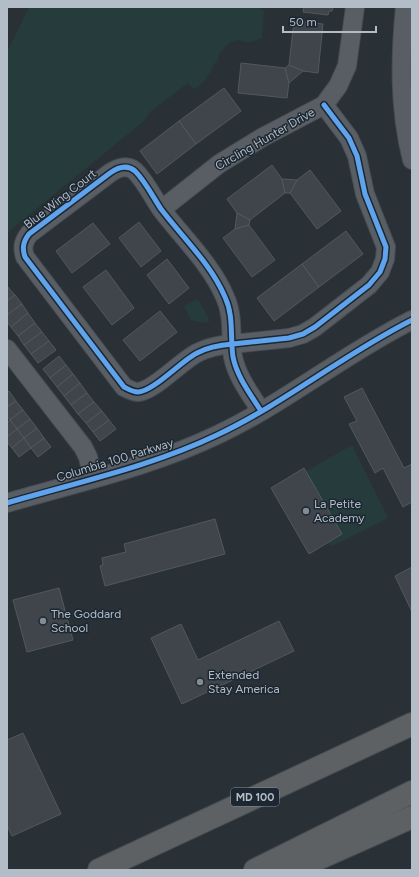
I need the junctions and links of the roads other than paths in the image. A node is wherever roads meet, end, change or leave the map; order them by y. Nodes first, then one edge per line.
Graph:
1 (355, 7) edge
2 (405, 7) edge
3 (412, 8) edge
4 (324, 105) junction
5 (412, 160) edge
6 (162, 209) junction
7 (412, 320) edge
8 (232, 344) junction
9 (7, 349) edge
10 (261, 411) junction
11 (93, 479) junction
12 (7, 503) edge
13 (412, 724) edge
14 (412, 792) edge
15 (412, 817) edge
16 (99, 870) edge
17 (255, 870) edge
18 (293, 870) edge

1 - 4 street, Circling Hunter Drive
2 - 3 street
2 - 5 street
4 - 6 street, Circling Hunter Drive
4 - 8 street
6 - 8 street, Blue Wing Court
6 - 8 street, Blue Wing Court
7 - 10 street, Columbia 100 Parkway
8 - 10 street, Blue Wing Court
9 - 11 street
10 - 11 street, Columbia 100 Parkway
11 - 12 street, Columbia 100 Parkway
13 - 16 highway, MD 100
14 - 17 highway
15 - 18 highway

